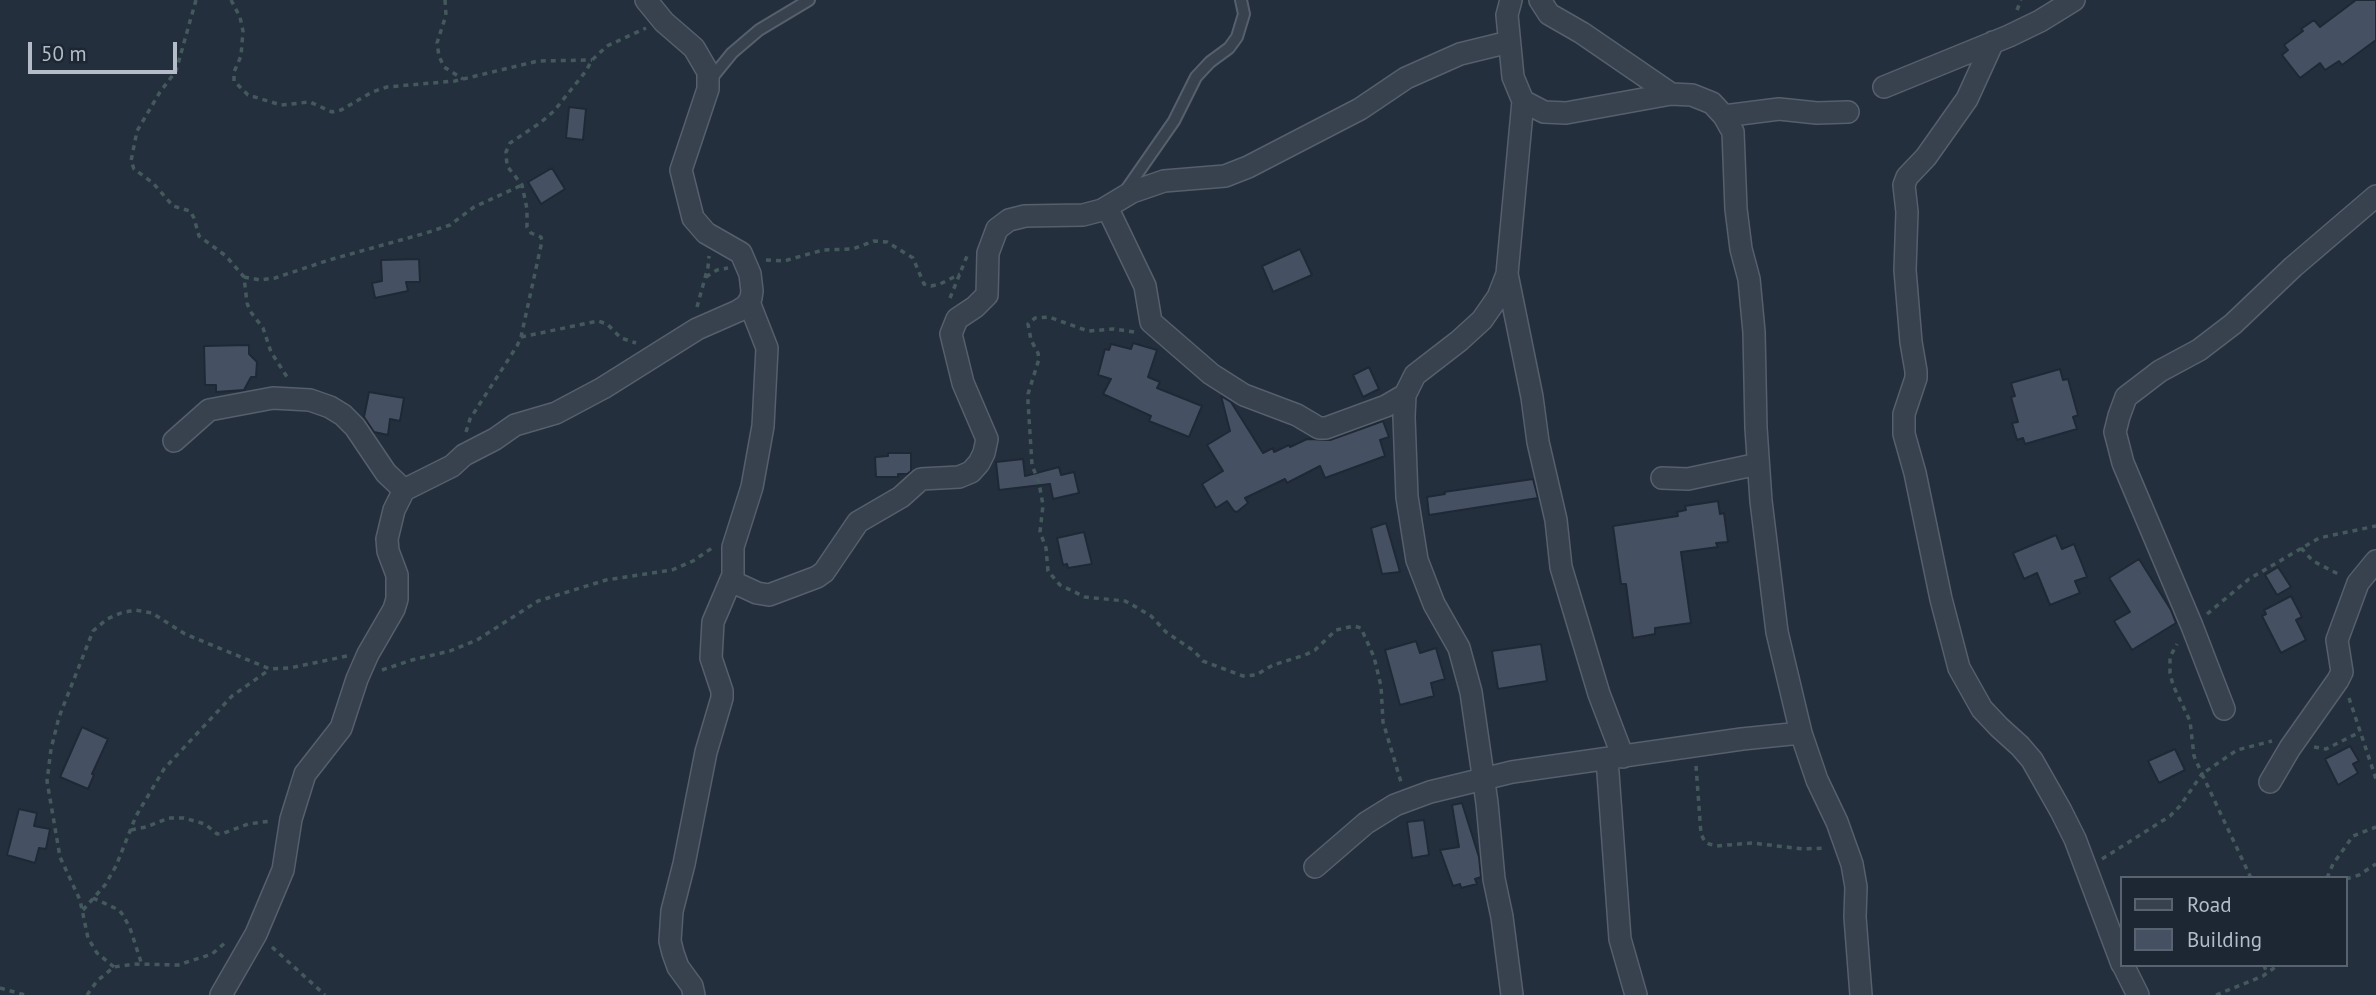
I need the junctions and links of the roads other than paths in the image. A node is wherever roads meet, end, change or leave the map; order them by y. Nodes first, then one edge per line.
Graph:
1 (646, 0) edge
2 (809, 0) edge
3 (1241, 0) edge
4 (1511, 0) edge
5 (1540, 0) edge
6 (2074, 0) edge
7 (1510, 42) junction
8 (1993, 42) junction
9 (709, 80) junction
10 (1884, 87) dead end
11 (1671, 94) junction
12 (1522, 101) junction
13 (1848, 112) dead end
14 (1724, 116) junction
15 (2376, 196) edge
16 (1114, 203) junction
17 (1507, 274) junction
18 (749, 302) junction
19 (1405, 395) junction
20 (174, 441) dead end
21 (1758, 464) junction
22 (1662, 478) dead end
23 (404, 490) junction
24 (2376, 561) edge
25 (731, 581) junction
26 (2224, 709) dead end
27 (1801, 733) junction
28 (1615, 758) junction
29 (1483, 778) junction
30 (2270, 782) dead end
31 (1315, 867) dead end
32 (2120, 960) edge
33 (2123, 967) edge
34 (221, 995) edge
35 (694, 995) edge
36 (1512, 995) edge
37 (1636, 995) edge
38 (1861, 995) edge
39 (2138, 995) edge

1 - 9 street
2 - 9 lane
3 - 16 lane
4 - 7 street
5 - 11 street
6 - 8 street
7 - 12 street
7 - 16 street
8 - 10 street
8 - 32 street
9 - 18 street
11 - 12 street
11 - 14 street
12 - 17 street
13 - 14 street
14 - 21 street
15 - 26 street
16 - 19 street
16 - 25 street
17 - 19 street
17 - 28 street
18 - 23 street
18 - 25 street
19 - 29 street
20 - 23 street
21 - 22 street
21 - 27 street
23 - 34 street
24 - 30 street
25 - 35 street
27 - 28 street
27 - 38 street
28 - 29 street
28 - 37 street
29 - 31 street
29 - 36 street
33 - 39 street

